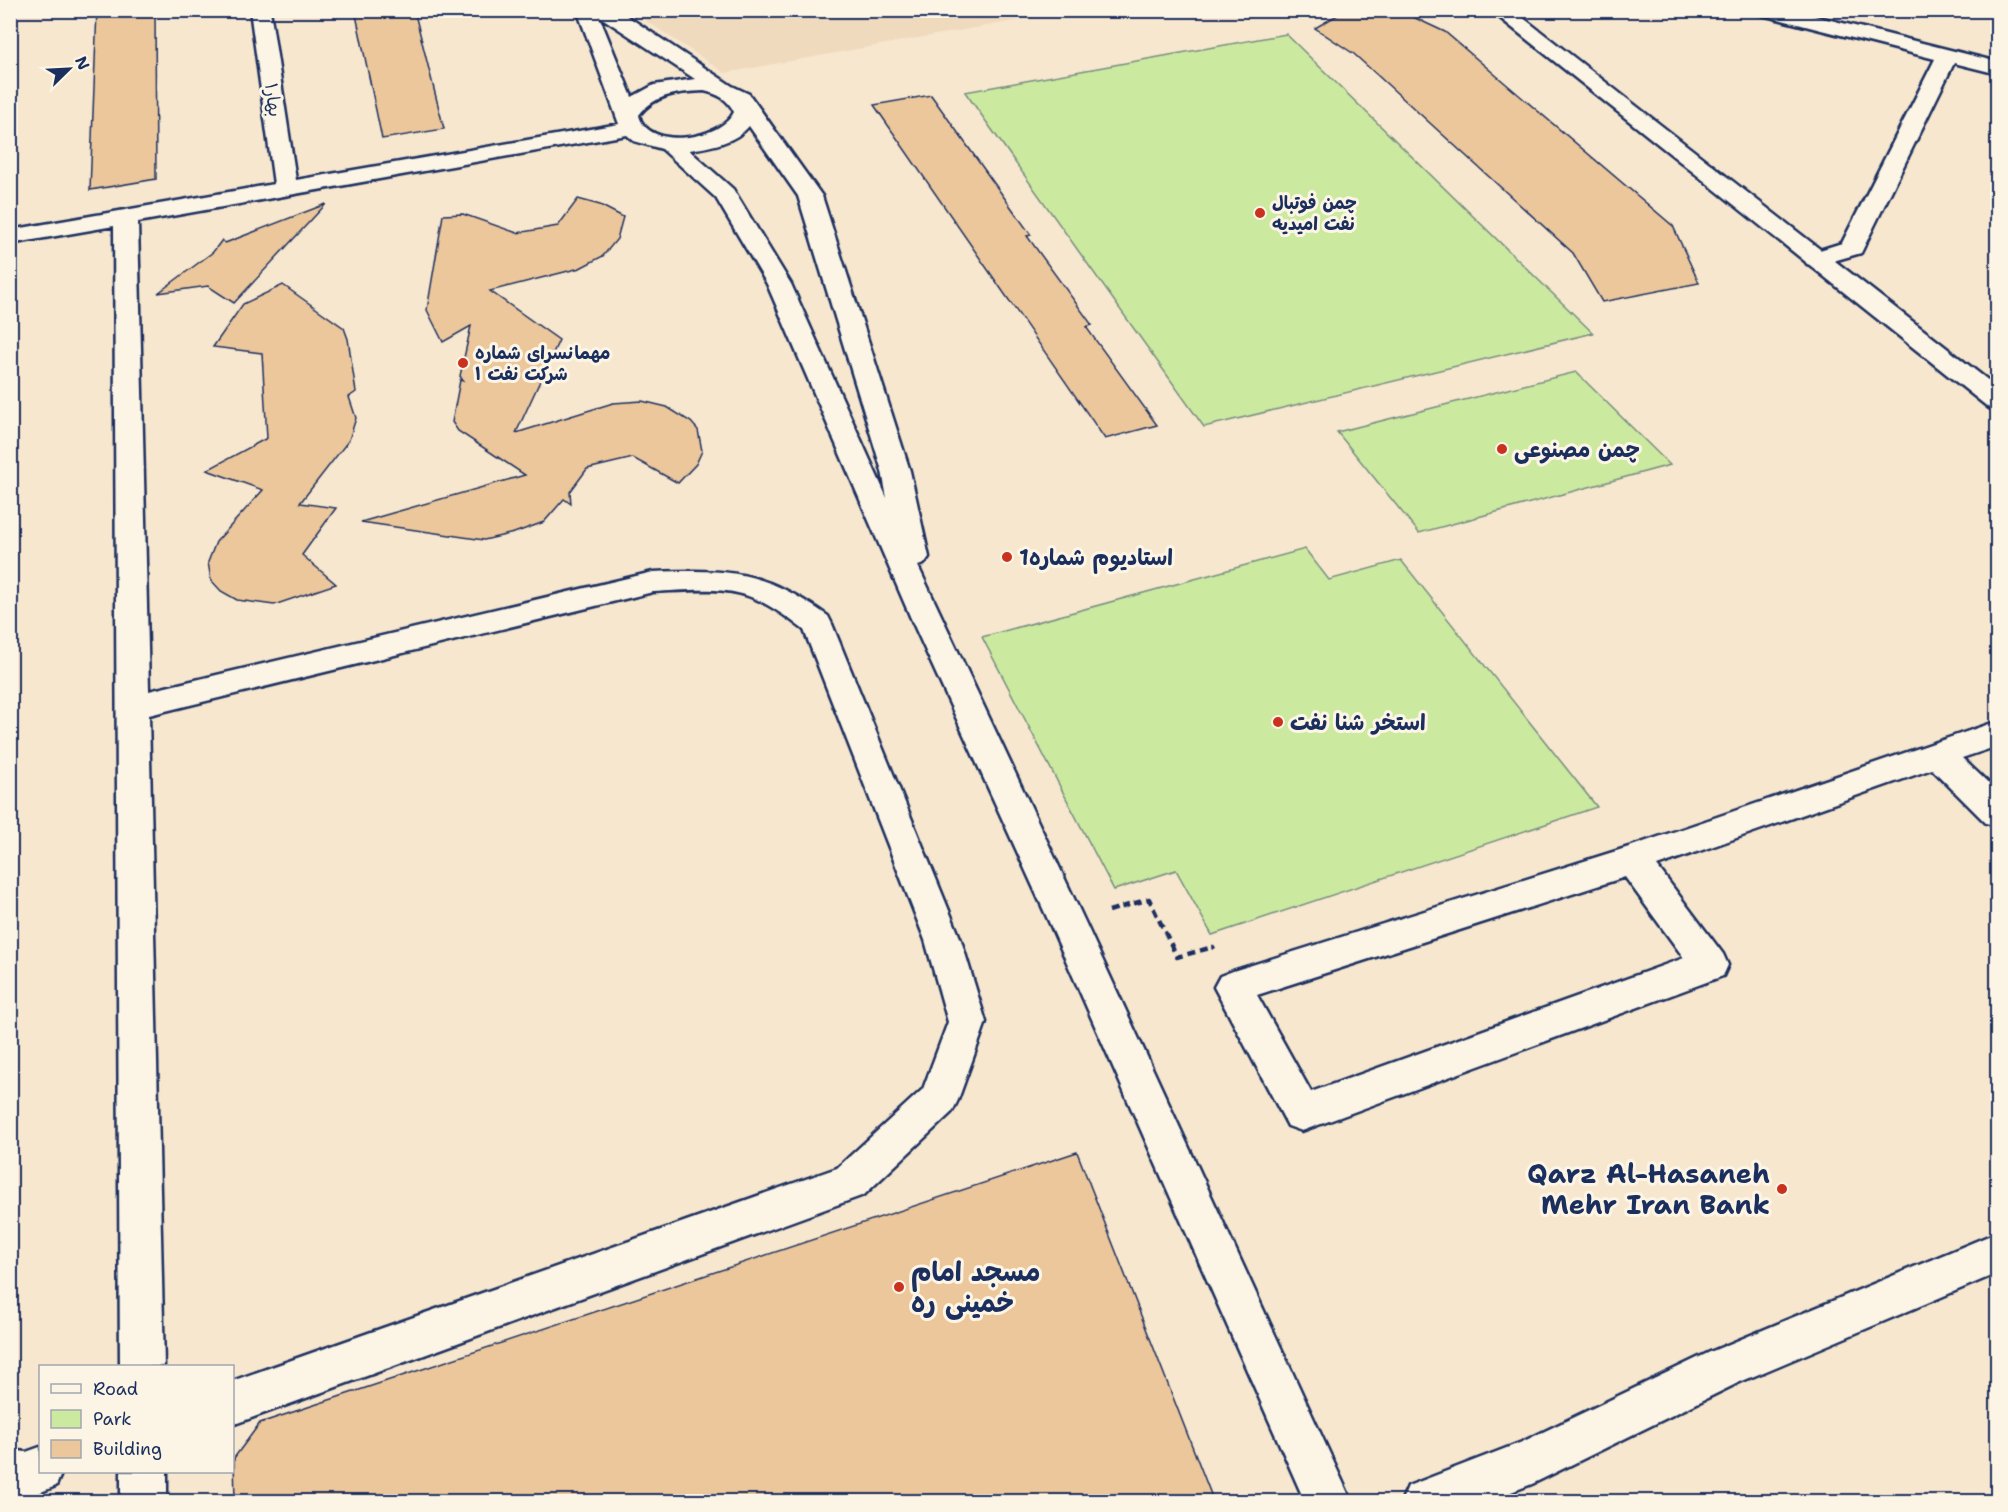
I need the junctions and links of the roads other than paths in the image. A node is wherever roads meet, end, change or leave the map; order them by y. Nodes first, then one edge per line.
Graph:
1 (260, 10) edge
2 (587, 10) edge
3 (604, 10) edge
4 (1500, 10) edge
5 (1765, 10) edge
6 (1947, 56) junction
7 (1998, 68) edge
8 (733, 95) junction
9 (630, 122) junction
10 (669, 143) junction
11 (286, 190) junction
12 (126, 217) junction
13 (10, 237) edge
14 (1816, 259) junction
15 (1998, 402) edge
16 (928, 623) junction
17 (133, 707) junction
18 (1998, 734) edge
19 (1938, 755) junction
20 (1998, 814) edge
21 (1633, 860) junction
22 (1998, 1252) edge
23 (142, 1365) edge
24 (234, 1402) edge
25 (39, 1470) edge
26 (10, 1473) edge
27 (144, 1473) edge
28 (144, 1502) edge
29 (1329, 1502) edge
30 (1424, 1502) edge

1 - 11 street, بهار۱
2 - 9 street
3 - 8 street
4 - 14 street
5 - 6 street
6 - 7 street
6 - 14 street
8 - 9 street
8 - 10 street
8 - 16 street
9 - 10 street
9 - 11 street
10 - 16 street
11 - 12 street
12 - 13 street
12 - 17 street
14 - 15 street
16 - 29 street
17 - 23 street
17 - 24 street
18 - 19 street
19 - 20 street
19 - 21 street
21 - 21 street
22 - 30 street
25 - 26 street
27 - 28 street

